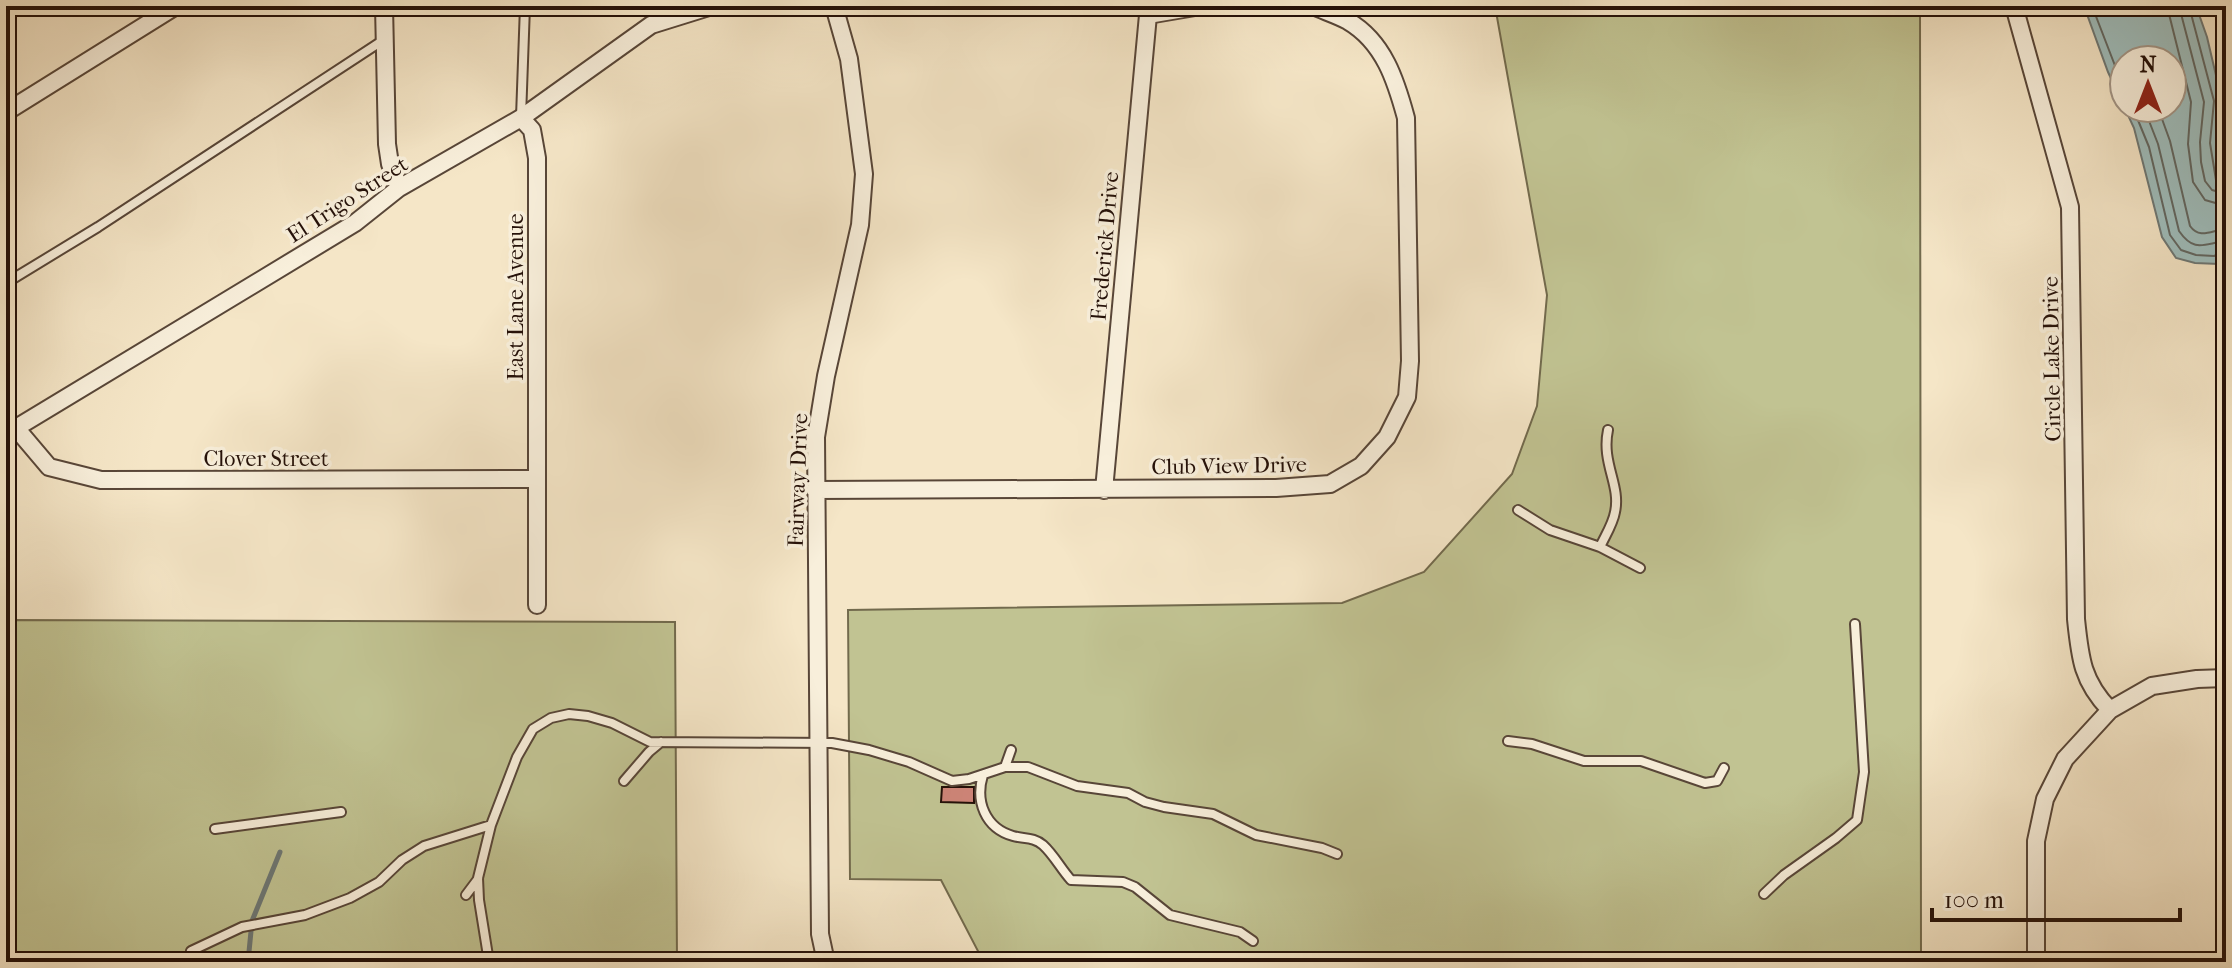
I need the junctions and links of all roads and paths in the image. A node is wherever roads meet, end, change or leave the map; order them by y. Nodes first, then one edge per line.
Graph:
1 (176, 6) edge
2 (384, 6) edge
3 (525, 6) edge
4 (653, 6) edge
5 (712, 6) edge
6 (834, 6) edge
7 (1201, 6) edge
8 (1313, 6) edge
9 (2014, 6) edge
10 (1146, 10) edge
11 (651, 25) junction
12 (385, 39) junction
13 (6, 112) edge
14 (521, 118) junction
15 (399, 188) junction
16 (6, 283) edge
17 (1608, 430) dead end
18 (11, 431) edge
19 (537, 479) junction
20 (815, 490) junction
21 (1104, 490) junction
22 (1518, 510) dead end
23 (1600, 547) junction
24 (1640, 568) dead end
25 (537, 605) dead end
26 (1855, 624) dead end
27 (2226, 678) edge
28 (2110, 710) junction
29 (1508, 741) dead end
30 (661, 742) junction
31 (818, 743) junction
32 (1011, 750) dead end
33 (1005, 767) junction
34 (1724, 768) dead end
35 (983, 775) junction
36 (624, 781) dead end
37 (341, 812) dead end
38 (491, 825) junction
39 (215, 829) dead end
40 (1337, 854) dead end
41 (478, 878) junction
42 (1071, 880) junction
43 (1071, 893) dead end
44 (1764, 894) dead end
45 (466, 895) dead end
46 (1253, 941) dead end
47 (191, 951) dead end
48 (489, 962) edge
49 (826, 962) edge
50 (2036, 962) edge

1 - 13 street
2 - 12 street
3 - 14 lane
4 - 11 street
5 - 11 street, El Trigo Street
6 - 20 street, Fairway Drive
7 - 10 street
8 - 21 street, Club View Drive
9 - 28 street, Circle Lake Drive
10 - 21 street, Frederick Drive
11 - 14 street, El Trigo Street
12 - 15 street
12 - 16 lane
14 - 15 street, El Trigo Street
14 - 19 street, East Lane Avenue
15 - 18 street, El Trigo Street
17 - 23 lane
18 - 19 street, Clover Street
19 - 25 street, East Lane Avenue
20 - 21 street, Club View Drive
20 - 31 street, Fairway Drive
22 - 23 lane
23 - 24 lane
26 - 44 lane
27 - 28 street
28 - 50 street
29 - 34 lane
30 - 31 lane
30 - 36 lane
30 - 38 lane
31 - 35 lane
31 - 49 street, Fairway Drive
32 - 33 lane
33 - 35 lane
33 - 40 lane
35 - 42 lane
37 - 39 lane
38 - 41 lane
38 - 47 lane
41 - 45 lane
41 - 48 lane
42 - 43 lane
42 - 46 lane

